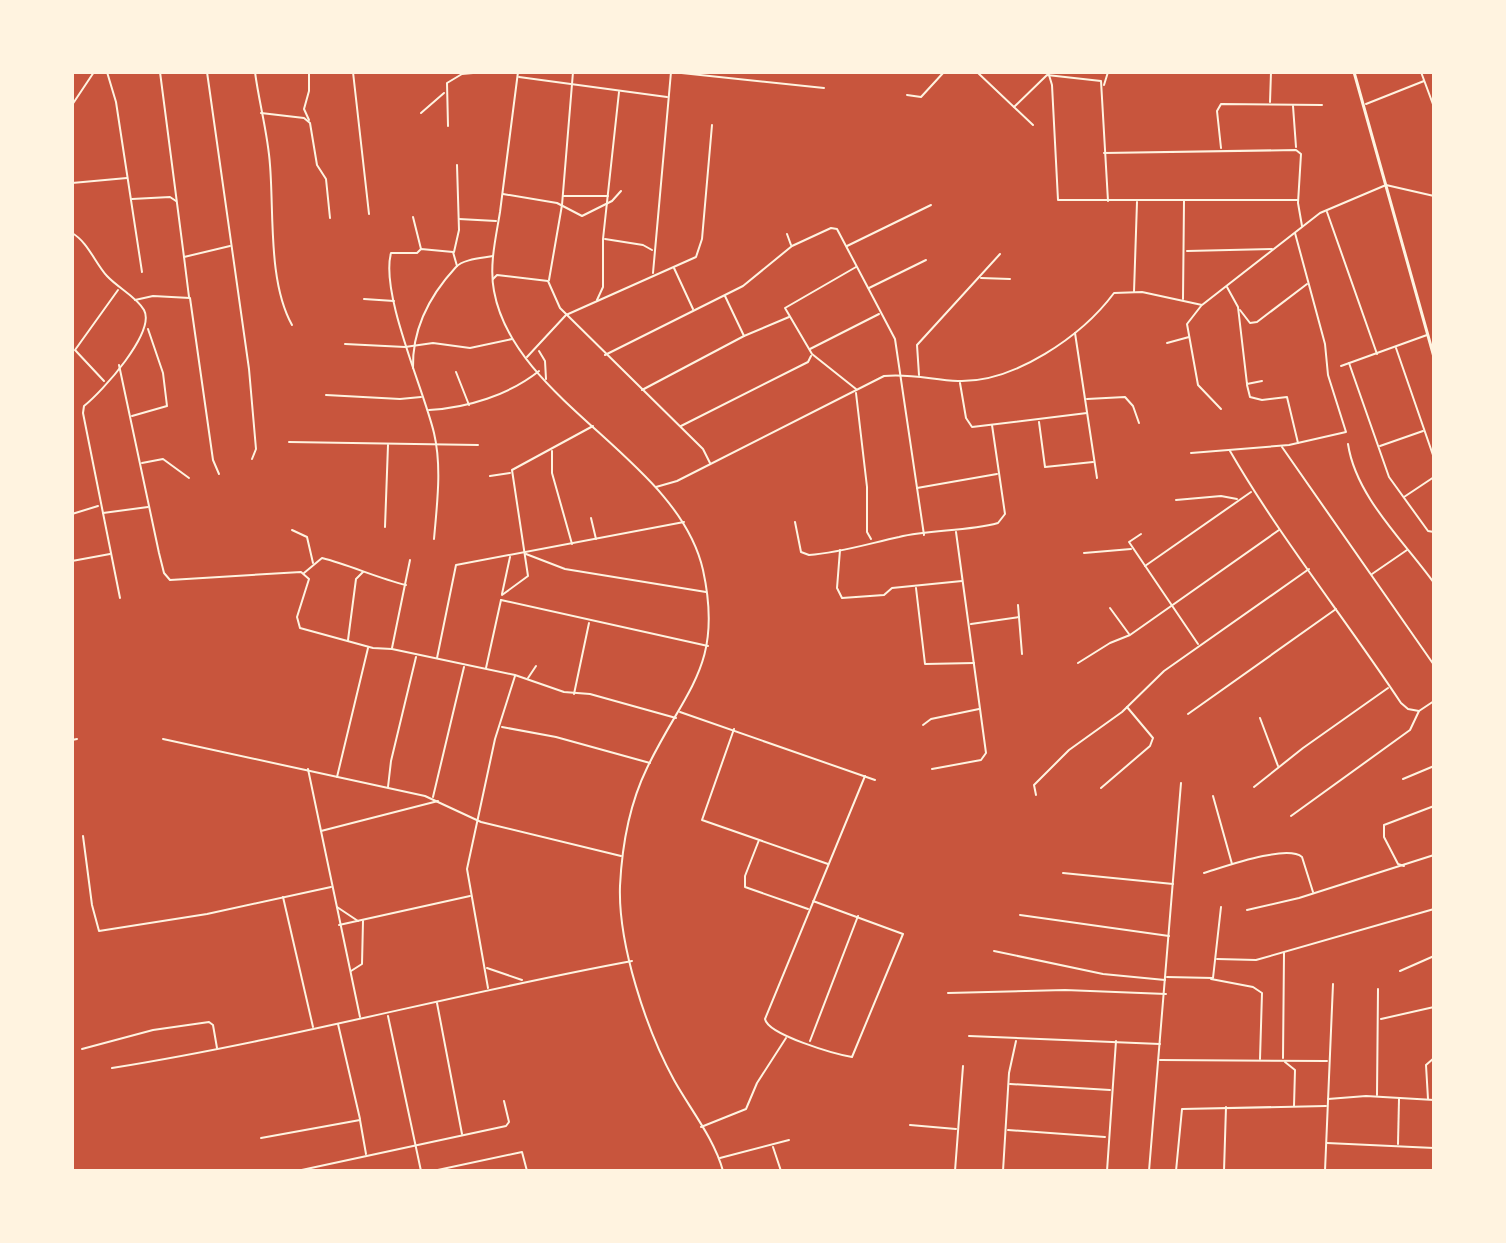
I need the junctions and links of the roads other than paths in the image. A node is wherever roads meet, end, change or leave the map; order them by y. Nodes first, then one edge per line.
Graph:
1 (94, 72) edge
2 (107, 72) edge
3 (160, 72) edge
4 (207, 72) edge
5 (255, 72) edge
6 (309, 72) edge
7 (353, 72) edge
8 (484, 72) edge
9 (573, 72) edge
10 (671, 72) edge
11 (944, 72) edge
12 (1108, 72) edge
13 (1271, 72) edge
14 (1354, 72) edge
15 (1421, 72) edge
16 (980, 73) edge
17 (518, 74) edge
18 (720, 74) edge
19 (1049, 75) junction
20 (1424, 81) junction
21 (572, 86) junction
22 (1104, 86) junction
23 (824, 88) dead end
24 (445, 92) junction
25 (619, 92) junction
26 (907, 95) dead end
27 (1432, 97) edge
28 (668, 98) junction
29 (1270, 102) junction
30 (72, 105) edge
31 (1292, 105) junction
32 (1322, 105) dead end
33 (1365, 105) junction
34 (1014, 107) junction
35 (1434, 107) edge
36 (260, 113) junction
37 (421, 113) dead end
38 (309, 122) junction
39 (712, 125) dead end
40 (1033, 125) dead end
41 (448, 126) dead end
42 (1296, 150) junction
43 (1221, 151) junction
44 (1104, 153) junction
45 (457, 165) dead end
46 (128, 177) junction
47 (72, 183) edge
48 (1386, 185) junction
49 (621, 191) dead end
50 (502, 194) junction
51 (562, 196) junction
52 (608, 196) junction
53 (1434, 196) edge
54 (131, 199) junction
55 (1184, 200) junction
56 (1298, 200) junction
57 (176, 201) junction
58 (1137, 201) junction
59 (1108, 202) junction
60 (608, 203) junction
61 (562, 205) junction
62 (931, 205) dead end
63 (1333, 208) junction
64 (1326, 211) junction
65 (369, 214) dead end
66 (413, 217) dead end
67 (330, 218) dead end
68 (458, 218) junction
69 (1332, 218) junction
70 (498, 221) junction
71 (1302, 227) junction
72 (1295, 232) junction
73 (72, 233) edge
74 (787, 234) dead end
75 (603, 239) junction
76 (230, 246) junction
77 (792, 246) junction
78 (846, 247) junction
79 (421, 249) junction
80 (1273, 249) junction
81 (653, 250) junction
82 (1185, 251) junction
83 (453, 252) junction
84 (1000, 254) dead end
85 (494, 255) junction
86 (184, 257) junction
87 (926, 260) dead end
88 (457, 266) junction
89 (857, 266) junction
90 (674, 267) junction
91 (142, 272) dead end
92 (653, 273) dead end
93 (493, 279) junction
94 (979, 279) junction
95 (1010, 279) dead end
96 (548, 281) junction
97 (1308, 284) junction
98 (1227, 287) junction
99 (867, 288) junction
100 (119, 289) junction
101 (1134, 292) junction
102 (725, 295) junction
103 (190, 298) junction
104 (134, 299) junction
105 (364, 299) dead end
106 (1183, 299) junction
107 (395, 301) junction
108 (597, 301) junction
109 (1202, 305) junction
110 (1238, 307) junction
111 (694, 310) junction
112 (880, 313) junction
113 (566, 315) junction
114 (790, 316) junction
115 (292, 325) dead end
116 (147, 326) junction
117 (1075, 332) junction
118 (744, 336) junction
119 (1191, 336) junction
120 (1428, 337) junction
121 (513, 338) junction
122 (1167, 343) dead end
123 (345, 344) dead end
124 (412, 345) junction
125 (405, 347) junction
126 (1396, 348) junction
127 (809, 349) junction
128 (538, 350) junction
129 (812, 354) junction
130 (1377, 354) junction
131 (605, 355) junction
132 (527, 357) junction
133 (1434, 357) edge
134 (1349, 363) junction
135 (119, 365) junction
136 (1341, 366) dead end
137 (413, 370) junction
138 (539, 371) junction
139 (456, 372) dead end
140 (901, 375) junction
141 (919, 376) junction
142 (546, 379) junction
143 (960, 381) junction
144 (1262, 381) dead end
145 (105, 382) junction
146 (1247, 384) junction
147 (641, 391) junction
148 (856, 391) junction
149 (326, 395) dead end
150 (422, 397) junction
151 (1086, 399) junction
152 (469, 405) junction
153 (1221, 409) dead end
154 (427, 410) junction
155 (1087, 413) junction
156 (131, 416) junction
157 (1038, 420) junction
158 (1139, 423) dead end
159 (992, 425) junction
160 (593, 426) junction
161 (680, 427) junction
162 (1423, 431) junction
163 (289, 442) dead end
164 (1298, 443) junction
165 (1348, 444) dead end
166 (388, 445) junction
167 (478, 445) dead end
168 (436, 446) junction
169 (1282, 446) junction
170 (1379, 446) junction
171 (552, 449) junction
172 (1230, 451) junction
173 (1191, 453) dead end
174 (1434, 458) edge
175 (252, 459) dead end
176 (1094, 462) junction
177 (141, 464) junction
178 (711, 464) junction
179 (512, 473) junction
180 (219, 474) dead end
181 (998, 474) junction
182 (490, 476) dead end
183 (1434, 477) edge
184 (189, 478) dead end
185 (1097, 478) dead end
186 (654, 488) junction
187 (917, 488) junction
188 (1253, 491) junction
189 (1404, 498) junction
190 (1238, 499) junction
191 (1176, 500) dead end
192 (99, 506) junction
193 (150, 507) junction
194 (102, 513) junction
195 (72, 514) edge
196 (591, 518) dead end
197 (684, 522) junction
198 (795, 522) dead end
199 (385, 527) dead end
200 (292, 530) dead end
201 (1280, 530) junction
202 (956, 531) junction
203 (1434, 532) edge
204 (1141, 534) dead end
205 (924, 535) junction
206 (434, 539) dead end
207 (596, 539) junction
208 (874, 541) junction
209 (572, 544) junction
210 (840, 549) junction
211 (1133, 549) junction
212 (1408, 549) junction
213 (524, 553) junction
214 (1084, 553) dead end
215 (111, 554) junction
216 (510, 556) junction
217 (410, 560) dead end
218 (72, 561) edge
219 (313, 564) junction
220 (1144, 566) junction
221 (1309, 569) junction
222 (363, 572) junction
223 (304, 573) junction
224 (1371, 575) junction
225 (964, 581) junction
226 (1434, 583) edge
227 (406, 585) junction
228 (916, 587) junction
229 (707, 592) junction
230 (502, 595) junction
231 (120, 598) dead end
232 (501, 600) junction
233 (1018, 605) dead end
234 (1110, 608) dead end
235 (1170, 608) junction
236 (1336, 609) junction
237 (1019, 617) junction
238 (589, 621) junction
239 (970, 624) junction
240 (1130, 635) junction
241 (348, 642) junction
242 (1199, 645) junction
243 (708, 646) junction
244 (369, 648) junction
245 (392, 649) junction
246 (1022, 654) dead end
247 (416, 656) junction
248 (437, 659) junction
249 (974, 663) junction
250 (1078, 663) dead end
251 (1434, 665) edge
252 (464, 666) junction
253 (536, 666) dead end
254 (486, 671) junction
255 (515, 675) junction
256 (528, 679) junction
257 (1390, 687) junction
258 (574, 694) junction
259 (1434, 701) edge
260 (1127, 707) junction
261 (980, 709) junction
262 (1419, 711) junction
263 (680, 712) junction
264 (1188, 714) dead end
265 (676, 718) junction
266 (1260, 718) dead end
267 (923, 725) dead end
268 (501, 727) junction
269 (734, 729) junction
270 (77, 739) dead end
271 (163, 739) dead end
272 (72, 740) edge
273 (650, 763) junction
274 (1434, 766) edge
275 (1278, 768) junction
276 (308, 769) junction
277 (932, 769) dead end
278 (339, 774) junction
279 (865, 776) junction
280 (336, 778) junction
281 (341, 779) junction
282 (1403, 779) dead end
283 (875, 780) dead end
284 (1181, 783) dead end
285 (1254, 787) dead end
286 (1101, 788) dead end
287 (388, 789) junction
288 (1036, 795) dead end
289 (1213, 796) dead end
290 (433, 799) junction
291 (438, 801) junction
292 (1434, 806) edge
293 (1291, 816) dead end
294 (478, 821) junction
295 (320, 831) junction
296 (83, 836) dead end
297 (751, 837) junction
298 (759, 840) junction
299 (755, 849) junction
300 (1434, 855) edge
301 (623, 856) junction
302 (828, 864) junction
303 (1232, 864) junction
304 (1398, 864) junction
305 (1404, 866) junction
306 (1396, 869) junction
307 (1063, 873) dead end
308 (1204, 873) dead end
309 (1175, 883) junction
310 (1169, 886) junction
311 (331, 887) junction
312 (1174, 890) junction
313 (1313, 893) junction
314 (471, 896) junction
315 (283, 897) junction
316 (813, 901) junction
317 (335, 907) junction
318 (1221, 907) dead end
319 (1434, 909) edge
320 (809, 910) junction
321 (1247, 910) dead end
322 (859, 915) junction
323 (1020, 915) dead end
324 (360, 920) junction
325 (339, 925) junction
326 (1170, 936) junction
327 (994, 951) dead end
328 (1284, 952) junction
329 (1434, 956) edge
330 (1217, 959) junction
331 (632, 961) junction
332 (487, 968) junction
333 (1400, 971) dead end
334 (350, 972) junction
335 (512, 976) junction
336 (1167, 976) junction
337 (1211, 979) junction
338 (523, 981) junction
339 (513, 983) junction
340 (1333, 984) dead end
341 (489, 989) junction
342 (1378, 989) dead end
343 (948, 993) dead end
344 (1166, 994) junction
345 (437, 1002) junction
346 (1434, 1007) edge
347 (1379, 1013) junction
348 (388, 1014) junction
349 (1386, 1018) junction
350 (361, 1019) junction
351 (1379, 1020) junction
352 (338, 1024) junction
353 (313, 1028) junction
354 (969, 1036) dead end
355 (786, 1037) junction
356 (1016, 1040) junction
357 (1116, 1041) junction
358 (810, 1043) junction
359 (1160, 1044) junction
360 (82, 1049) dead end
361 (218, 1049) junction
362 (1434, 1058) edge
363 (1160, 1060) junction
364 (1261, 1060) junction
365 (1284, 1061) junction
366 (1329, 1061) junction
367 (963, 1066) dead end
368 (112, 1068) dead end
369 (1010, 1084) junction
370 (1111, 1090) junction
371 (1377, 1096) junction
372 (1399, 1098) junction
373 (1327, 1099) junction
374 (1428, 1100) junction
375 (1434, 1100) edge
376 (504, 1101) dead end
377 (1226, 1106) junction
378 (1326, 1106) junction
379 (1294, 1108) junction
380 (360, 1120) junction
381 (910, 1125) dead end
382 (701, 1127) junction
383 (959, 1129) junction
384 (1006, 1130) junction
385 (462, 1135) junction
386 (1107, 1137) junction
387 (261, 1138) dead end
388 (789, 1140) dead end
389 (1326, 1143) junction
390 (415, 1146) junction
391 (772, 1146) junction
392 (1398, 1147) junction
393 (1434, 1148) edge
394 (366, 1155) junction
395 (719, 1158) junction
396 (297, 1171) edge
397 (421, 1171) edge
398 (433, 1171) edge
399 (527, 1171) edge
400 (723, 1171) edge
401 (781, 1171) edge
402 (955, 1171) edge
403 (1003, 1171) edge
404 (1107, 1171) edge
405 (1149, 1171) edge
406 (1176, 1171) edge
407 (1224, 1171) edge
408 (1325, 1171) edge

1 - 30 street
2 - 46 street
3 - 57 street
4 - 76 street
5 - 36 street
6 - 38 street
7 - 65 street
8 - 24 street
9 - 21 street
10 - 18 street
10 - 28 street
11 - 26 street
12 - 22 street
13 - 29 street
14 - 33 main road
15 - 20 street
16 - 34 street
17 - 21 street
17 - 50 street
18 - 23 street
19 - 22 street
19 - 34 street
19 - 59 street
20 - 27 street
20 - 33 street
21 - 25 street
21 - 51 street
22 - 44 street
24 - 37 street
24 - 41 street
25 - 28 street
25 - 52 street
27 - 35 street
28 - 81 street
29 - 31 street
29 - 43 street
31 - 32 street
31 - 42 street
33 - 48 main road
34 - 40 street
36 - 38 street
36 - 115 street
38 - 67 street
39 - 90 street
42 - 43 street
42 - 56 street
43 - 44 street
44 - 59 street
45 - 68 street
46 - 47 street
46 - 54 street
48 - 53 street
48 - 63 street
48 - 120 main road
49 - 60 street
50 - 61 street
50 - 70 street
51 - 52 street
51 - 61 street
52 - 60 street
54 - 57 street
54 - 91 street
55 - 56 street
55 - 58 street
55 - 82 street
56 - 71 street
57 - 86 street
58 - 59 street
58 - 101 street
60 - 61 street
60 - 75 street
61 - 96 street
62 - 78 street
63 - 64 street
63 - 69 street
64 - 69 street
64 - 71 street
66 - 79 street
68 - 70 street
68 - 83 street
69 - 130 street
70 - 85 street
71 - 72 street
72 - 80 street
72 - 97 street
73 - 100 street
74 - 77 street
75 - 81 street
75 - 108 street
76 - 86 street
76 - 175 street
77 - 78 street
77 - 102 street
78 - 89 street
79 - 83 street
79 - 107 street
80 - 82 street
80 - 98 street
81 - 92 street
82 - 106 street
83 - 88 street
84 - 94 street
85 - 88 street
85 - 93 street
86 - 103 street
87 - 99 street
88 - 124 street
89 - 99 street
89 - 114 street
90 - 108 street
90 - 111 street
93 - 96 street
93 - 121 street
94 - 95 street
94 - 141 street
96 - 113 street
97 - 110 street
97 - 164 street
98 - 109 street
98 - 110 street
99 - 112 street
100 - 104 street
100 - 145 street
101 - 106 street
101 - 117 street
102 - 111 street
102 - 118 street
103 - 104 street
103 - 180 street
104 - 116 street
105 - 107 street
106 - 109 street
107 - 125 street
108 - 113 street
109 - 119 street
110 - 146 street
111 - 131 street
112 - 127 street
112 - 140 street
113 - 128 street
113 - 131 street
114 - 118 street
114 - 127 street
116 - 135 street
116 - 156 street
117 - 143 street
117 - 151 street
118 - 147 street
119 - 122 street
119 - 153 street
120 - 126 street
120 - 133 main road
121 - 124 street
121 - 132 street
123 - 125 street
124 - 125 street
124 - 137 street
125 - 137 street
126 - 130 street
126 - 162 street
127 - 129 street
128 - 132 street
128 - 142 street
129 - 148 street
129 - 161 street
130 - 134 street
131 - 147 street
132 - 138 street
134 - 136 street
134 - 170 street
135 - 145 street
135 - 156 street
137 - 150 street
138 - 142 street
138 - 152 street
139 - 152 street
140 - 141 street
140 - 148 street
140 - 187 street
141 - 143 street
142 - 160 street
143 - 159 street
144 - 146 street
145 - 192 street
146 - 164 street
147 - 161 street
148 - 178 street
148 - 208 street
149 - 150 street
150 - 154 street
151 - 155 street
151 - 158 street
152 - 154 street
154 - 168 street
155 - 157 street
155 - 176 street
156 - 177 street
157 - 159 street
157 - 176 street
159 - 181 street
160 - 171 street
160 - 186 street
161 - 178 street
162 - 170 street
162 - 174 street
163 - 166 street
164 - 169 street
165 - 212 street
166 - 168 street
166 - 199 street
167 - 168 street
168 - 206 street
169 - 172 street
169 - 224 street
170 - 189 street
171 - 179 street
171 - 209 street
172 - 173 street
172 - 188 street
176 - 185 street
177 - 184 street
177 - 193 street
178 - 186 street
179 - 182 street
179 - 213 street
181 - 187 street
181 - 202 street
183 - 189 street
186 - 197 street
187 - 205 street
188 - 190 street
188 - 201 street
189 - 203 street
190 - 191 street
190 - 220 street
192 - 194 street
192 - 195 street
193 - 194 street
193 - 223 street
194 - 215 street
196 - 207 street
197 - 207 street
197 - 229 street
198 - 210 street
200 - 219 street
201 - 221 street
201 - 235 street
202 - 205 street
202 - 225 street
204 - 211 street
205 - 208 street
207 - 209 street
208 - 210 street
209 - 213 street
210 - 228 street
211 - 214 street
211 - 220 street
212 - 224 street
212 - 226 street
213 - 216 street
213 - 229 street
213 - 230 street
215 - 218 street
215 - 231 street
216 - 230 street
216 - 248 street
217 - 227 street
219 - 222 street
219 - 223 street
220 - 235 street
221 - 236 street
221 - 242 street
222 - 227 street
222 - 241 street
223 - 241 street
224 - 251 street
225 - 228 street
225 - 239 street
227 - 245 street
228 - 249 street
229 - 243 street
230 - 232 street
232 - 238 street
232 - 254 street
233 - 237 street
234 - 240 street
235 - 240 street
235 - 242 street
236 - 257 street
236 - 264 street
237 - 239 street
237 - 246 street
238 - 243 street
238 - 258 street
239 - 249 street
240 - 250 street
241 - 244 street
242 - 260 street
243 - 263 street
244 - 245 street
244 - 278 street
245 - 247 street
247 - 248 street
247 - 287 street
248 - 252 street
249 - 261 street
252 - 254 street
252 - 290 street
253 - 256 street
254 - 255 street
255 - 256 street
255 - 268 street
256 - 258 street
257 - 262 street
257 - 275 street
258 - 265 street
259 - 262 street
260 - 286 street
260 - 288 street
261 - 267 street
261 - 277 street
262 - 293 street
263 - 265 street
263 - 269 street
265 - 273 street
266 - 275 street
268 - 273 street
268 - 294 street
269 - 279 street
269 - 297 street
270 - 272 street
271 - 276 street
273 - 301 street
274 - 282 street
275 - 285 street
276 - 280 street
276 - 295 street
278 - 280 street
278 - 281 street
279 - 283 street
279 - 302 street
280 - 281 street
281 - 287 street
284 - 309 street
287 - 290 street
289 - 303 street
290 - 291 street
291 - 294 street
291 - 295 street
292 - 304 street
294 - 301 street
294 - 314 street
295 - 311 street
296 - 315 street
297 - 298 street
297 - 299 street
298 - 299 street
298 - 302 street
299 - 320 street
300 - 305 street
301 - 331 street
302 - 316 street
303 - 308 street
303 - 313 street
304 - 305 street
304 - 306 street
305 - 306 street
306 - 313 street
307 - 310 street
309 - 310 street
309 - 312 street
310 - 312 street
311 - 315 street
311 - 317 street
312 - 326 street
313 - 321 street
314 - 324 street
314 - 332 street
315 - 353 street
316 - 320 street
316 - 322 street
317 - 324 street
317 - 325 street
318 - 330 street
319 - 328 street
320 - 355 street
322 - 358 street
322 - 358 street
323 - 326 street
324 - 325 street
324 - 334 street
325 - 334 street
326 - 336 street
327 - 336 street
328 - 330 street
328 - 365 street
329 - 333 street
330 - 337 street
331 - 338 street
331 - 382 street
332 - 335 street
332 - 341 street
334 - 350 street
335 - 338 street
335 - 339 street
336 - 337 street
336 - 344 street
337 - 364 street
338 - 339 street
339 - 341 street
340 - 366 street
341 - 345 street
342 - 347 street
343 - 344 street
344 - 359 street
345 - 348 street
345 - 385 street
346 - 349 street
347 - 349 street
347 - 351 street
348 - 350 street
348 - 390 street
349 - 351 street
350 - 352 street
351 - 371 street
352 - 353 street
352 - 380 street
353 - 361 street
354 - 356 street
355 - 358 street
355 - 382 street
356 - 357 street
356 - 369 street
357 - 359 street
357 - 370 street
359 - 363 street
360 - 361 street
361 - 368 street
362 - 374 street
363 - 364 street
363 - 405 street
364 - 365 street
365 - 366 street
365 - 379 street
366 - 373 street
367 - 383 street
369 - 370 street
369 - 384 street
370 - 386 street
371 - 372 street
371 - 373 street
372 - 374 street
372 - 392 street
373 - 378 street
374 - 375 street
376 - 385 street
377 - 379 street
377 - 406 street
377 - 407 street
378 - 379 street
378 - 389 street
380 - 387 street
380 - 394 street
381 - 383 street
382 - 395 street
383 - 402 street
384 - 386 street
384 - 403 street
385 - 390 street
386 - 404 street
388 - 391 street
389 - 392 street
389 - 408 street
390 - 394 street
390 - 397 street
391 - 395 street
391 - 401 street
392 - 393 street
394 - 396 street
395 - 400 street
398 - 399 street

